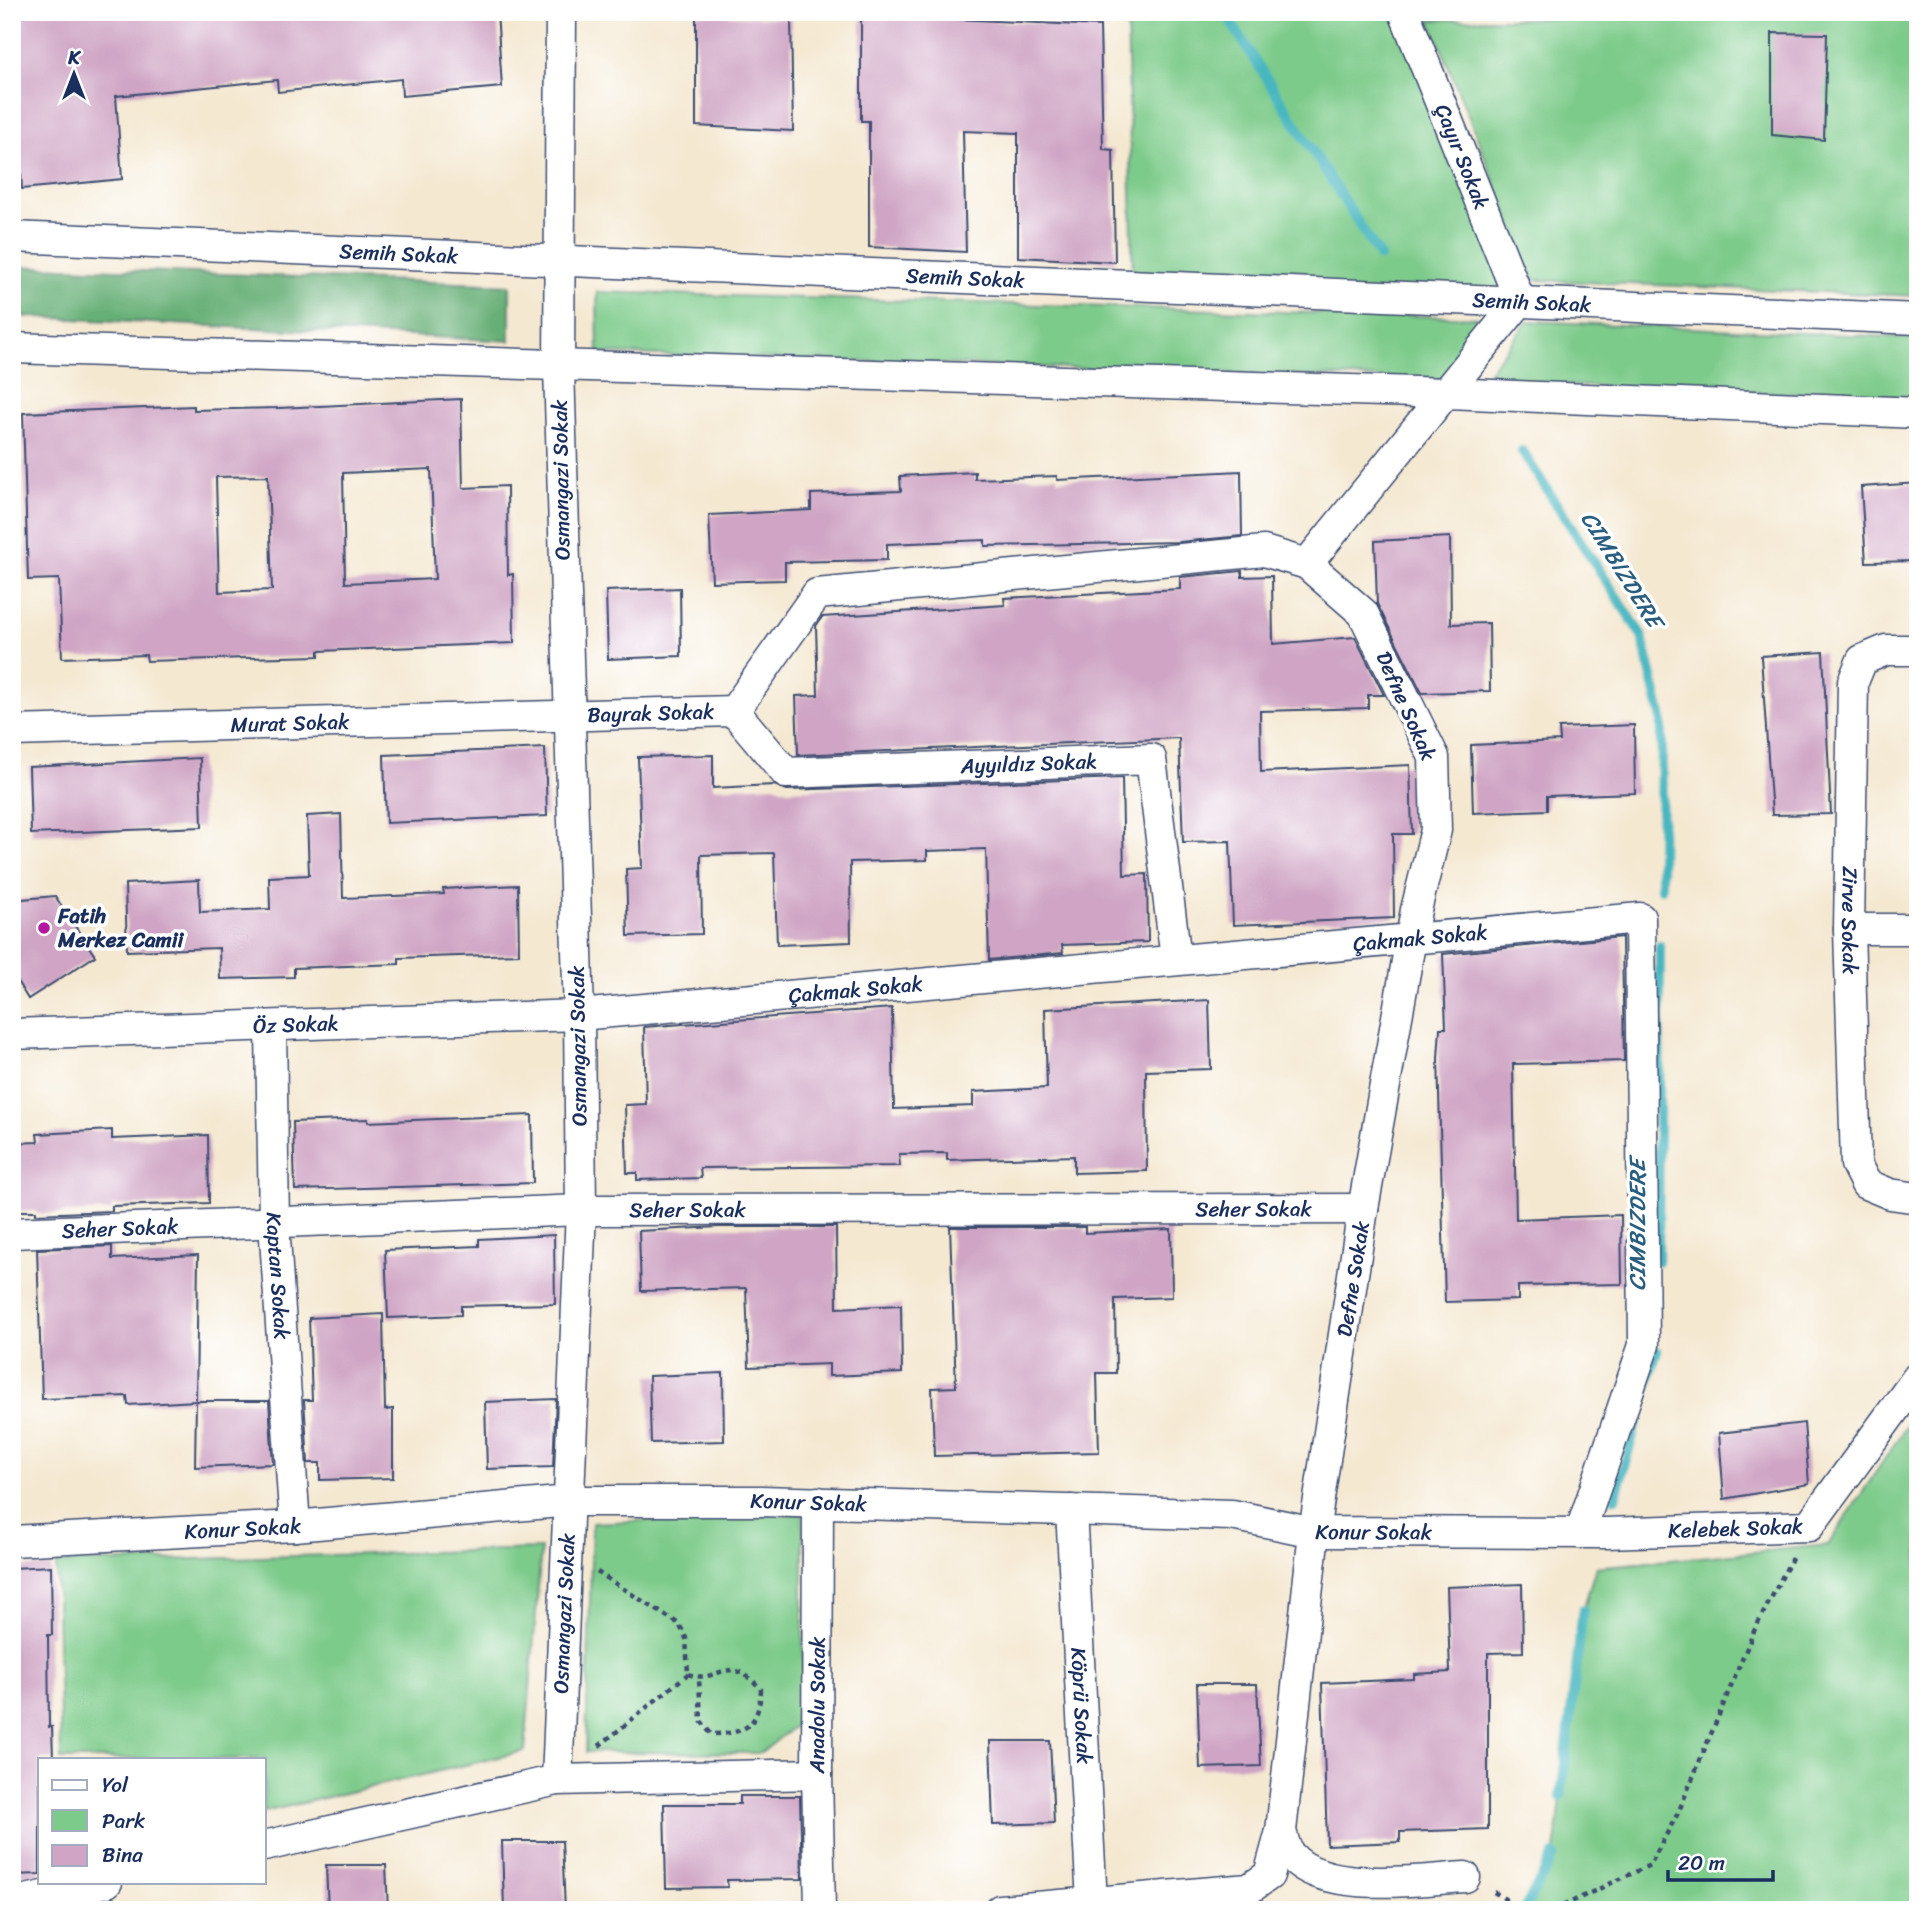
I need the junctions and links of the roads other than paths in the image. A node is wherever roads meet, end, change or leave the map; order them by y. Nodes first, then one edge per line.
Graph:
1 (561, 12) edge
2 (1404, 12) edge
3 (12, 237) edge
4 (559, 260) junction
5 (1520, 301) junction
6 (1918, 319) edge
7 (12, 348) edge
8 (559, 368) junction
9 (1448, 393) junction
10 (1918, 413) edge
11 (1307, 564) junction
12 (1918, 650) edge
13 (734, 711) junction
14 (568, 716) junction
15 (12, 731) edge
16 (1849, 929) junction
17 (1918, 929) edge
18 (1411, 940) junction
19 (1176, 959) junction
20 (579, 1016) junction
21 (271, 1028) junction
22 (12, 1034) edge
23 (1918, 1198) edge
24 (1363, 1209) junction
25 (581, 1210) junction
26 (274, 1224) junction
27 (12, 1233) edge
28 (1918, 1377) edge
29 (570, 1501) junction
30 (818, 1502) junction
31 (1071, 1510) junction
32 (295, 1526) junction
33 (1314, 1532) junction
34 (1593, 1533) junction
35 (12, 1541) edge
36 (817, 1774) junction
37 (557, 1780) junction
38 (1281, 1831) junction
39 (266, 1846) edge
40 (1465, 1877) dead end
41 (98, 1884) edge
42 (12, 1903) edge
43 (1092, 1903) junction
44 (820, 1910) edge
45 (1000, 1910) edge

1 - 4 street, Osmangazi Sokak
2 - 5 street, Çayır Sokak
3 - 4 street, Semih Sokak
4 - 5 street, Semih Sokak
4 - 8 street, Osmangazi Sokak
5 - 6 street, Semih Sokak
5 - 9 street
7 - 8 street
8 - 9 street
8 - 14 street, Osmangazi Sokak
9 - 10 street
9 - 11 street
11 - 13 street, Defne Sokak
11 - 18 street, Defne Sokak
12 - 16 street, Zirve Sokak
13 - 14 street, Bayrak Sokak
13 - 19 street, Ayyıldız Sokak
14 - 15 street, Murat Sokak
14 - 20 street, Osmangazi Sokak
16 - 17 street
16 - 23 street, Zirve Sokak
18 - 19 street, Çakmak Sokak
18 - 24 street, Defne Sokak
18 - 34 street, Çakmak Sokak
19 - 20 street, Çakmak Sokak
20 - 21 street, Öz Sokak
20 - 25 street, Osmangazi Sokak
21 - 22 street, Öz Sokak
21 - 26 street, Kaptan Sokak
24 - 25 street, Seher Sokak
24 - 33 street, Defne Sokak
25 - 26 street, Seher Sokak
25 - 29 street, Osmangazi Sokak
26 - 27 street, Seher Sokak
26 - 32 street, Kaptan Sokak
28 - 34 street, Kelebek Sokak
29 - 30 street, Konur Sokak
29 - 32 street, Konur Sokak
29 - 37 street, Osmangazi Sokak
30 - 31 street, Konur Sokak
30 - 36 street, Anadolu Sokak
31 - 33 street, Konur Sokak
31 - 43 street, Köprü Sokak
32 - 35 street, Konur Sokak
33 - 34 street, Konur Sokak
33 - 38 street, Defne Sokak
36 - 37 street, Anadolu Sokak
36 - 44 street
37 - 39 street
38 - 40 street
38 - 43 street
41 - 42 street
43 - 45 street

